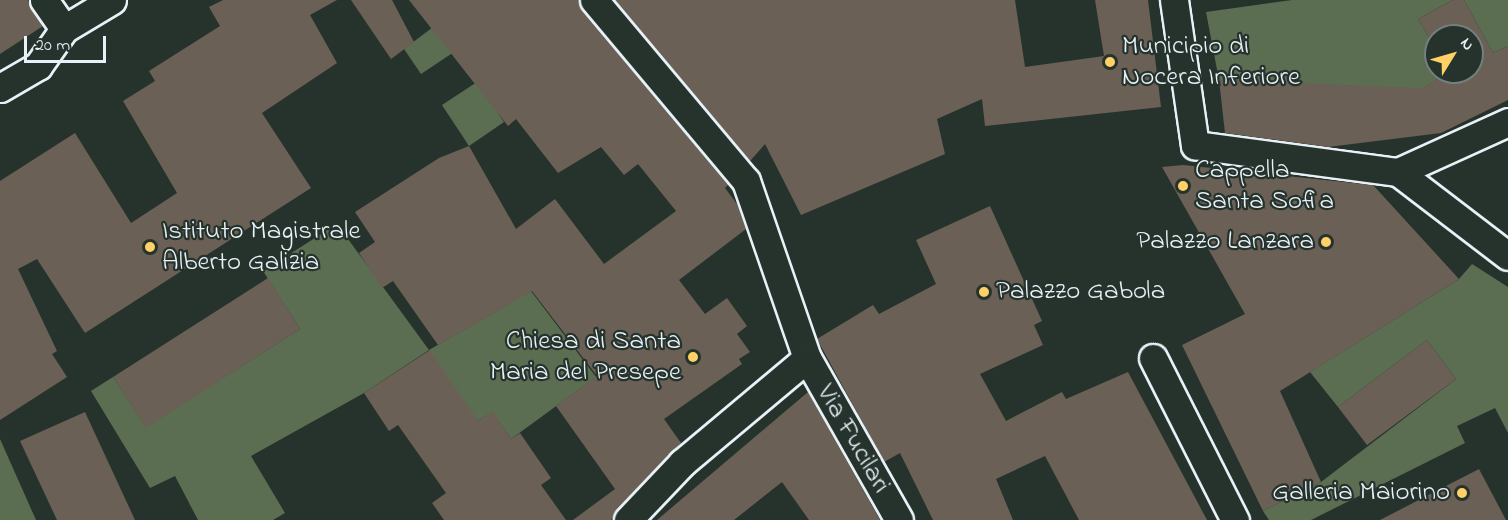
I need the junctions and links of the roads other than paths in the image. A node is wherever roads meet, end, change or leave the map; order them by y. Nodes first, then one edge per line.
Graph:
1 (44, 0) edge
2 (112, 0) edge
3 (594, 0) edge
4 (1174, 0) edge
5 (64, 29) junction
6 (0, 87) edge
7 (1508, 123) edge
8 (1398, 172) junction
9 (1508, 256) edge
10 (807, 358) junction
11 (1153, 358) dead end
12 (628, 520) edge
13 (899, 520) edge
14 (1235, 520) edge

1 - 5 street
2 - 5 street
3 - 10 street, Via Fucilari
4 - 8 street
5 - 6 street
7 - 8 street
8 - 9 street
10 - 12 street
10 - 13 street, Via Fucilari
11 - 14 street

